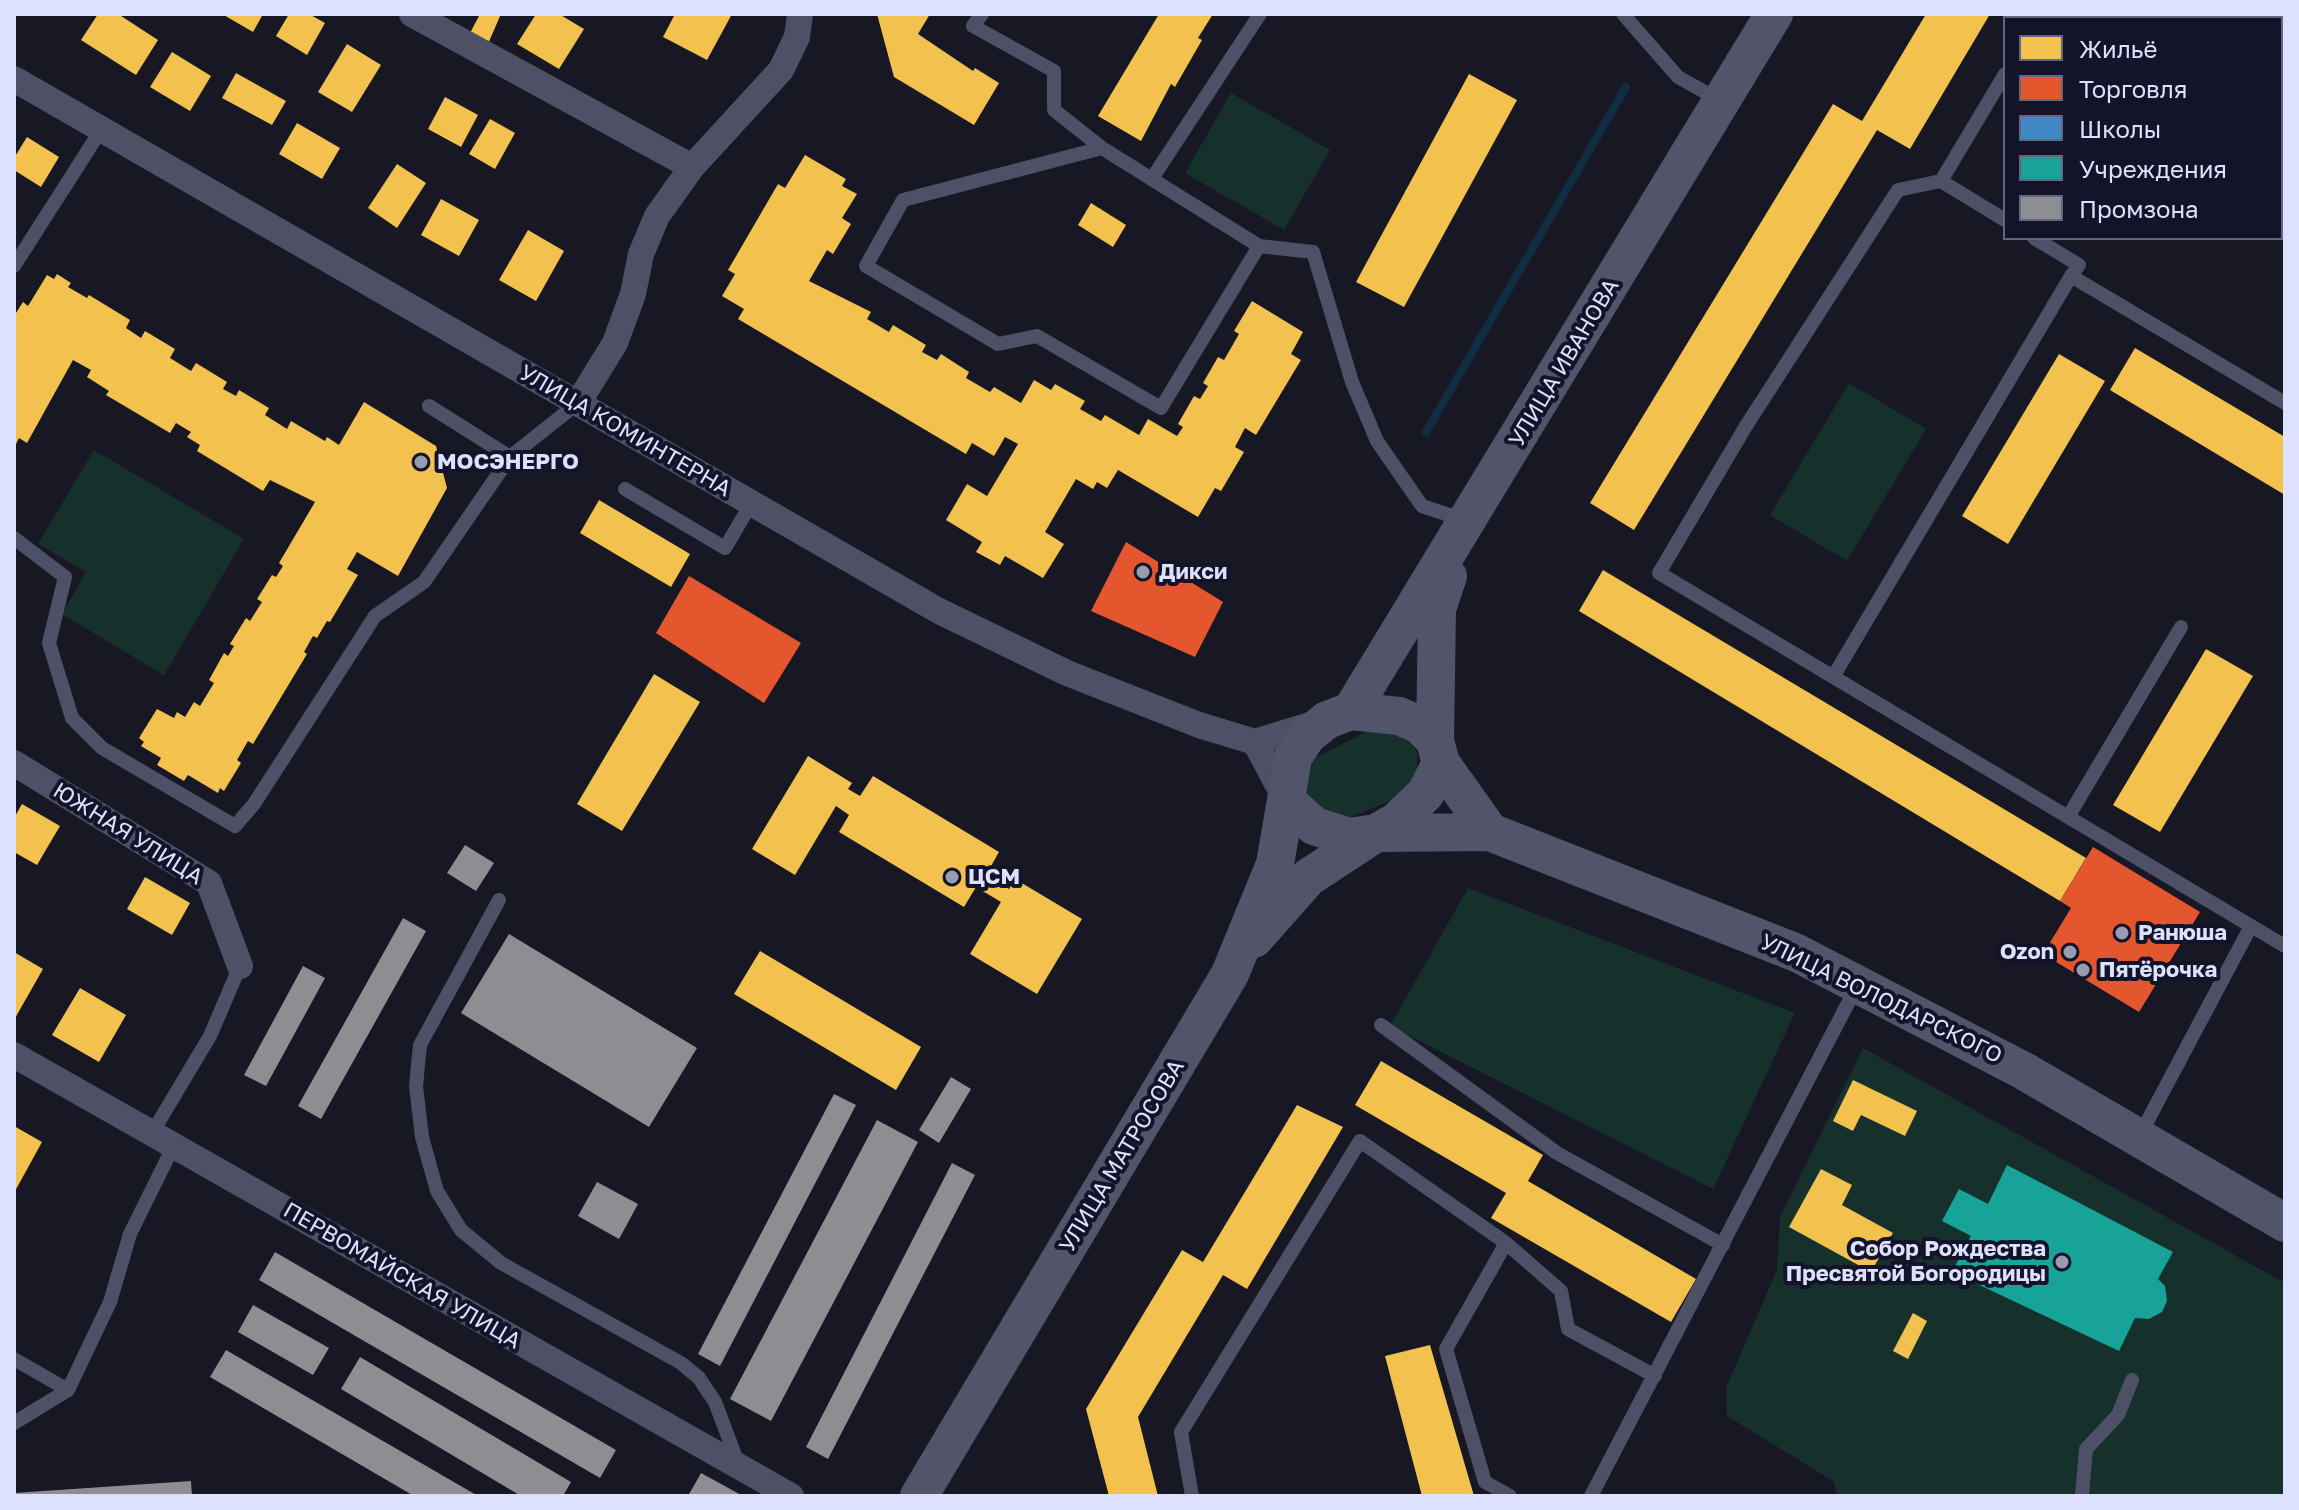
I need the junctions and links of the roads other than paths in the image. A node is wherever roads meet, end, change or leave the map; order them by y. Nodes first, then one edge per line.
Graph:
1 (412, 14) edge
2 (800, 14) edge
3 (982, 14) edge
4 (1260, 14) edge
5 (1623, 14) edge
6 (1774, 14) edge
7 (2003, 77) edge
8 (14, 79) edge
9 (1721, 101) junction
10 (101, 130) junction
11 (1102, 148) junction
12 (692, 167) junction
13 (1153, 177) junction
14 (1941, 181) junction
15 (2003, 219) edge
16 (2037, 240) edge
17 (1259, 246) junction
18 (14, 266) edge
19 (2071, 276) junction
20 (578, 403) junction
21 (2285, 403) edge
22 (429, 406) dead end
23 (510, 457) junction
24 (625, 489) dead end
25 (751, 504) junction
26 (1468, 521) junction
27 (14, 538) edge
28 (2181, 627) dead end
29 (1833, 677) junction
30 (1339, 715) junction
31 (1255, 742) junction
32 (1438, 752) junction
33 (14, 763) edge
34 (1286, 800) junction
35 (2068, 817) junction
36 (1490, 832) junction
37 (1376, 833) junction
38 (499, 900) dead end
39 (2251, 926) junction
40 (2285, 946) edge
41 (1235, 961) junction
42 (240, 966) joint
43 (1858, 984) junction
44 (1381, 1025) dead end
45 (14, 1055) edge
46 (2139, 1136) junction
47 (163, 1139) junction
48 (2285, 1223) edge
49 (1506, 1243) junction
50 (1723, 1245) junction
51 (14, 1359) edge
52 (1655, 1376) junction
53 (2132, 1380) dead end
54 (68, 1390) junction
55 (14, 1423) edge
56 (741, 1468) junction
57 (791, 1496) edge
58 (919, 1496) edge
59 (1192, 1496) edge
60 (1510, 1496) edge
61 (1591, 1496) edge
62 (2082, 1496) edge

1 - 12 street
2 - 12 street
3 - 11 lane
4 - 13 lane
5 - 9 lane
6 - 9 street, УЛИЦА ИВАНОВА
7 - 14 lane
8 - 10 street, УЛИЦА КОМИНТЕРНА
9 - 26 street, УЛИЦА ИВАНОВА
10 - 18 lane
10 - 20 street, УЛИЦА КОМИНТЕРНА
11 - 13 lane
11 - 17 lane
12 - 20 street
13 - 17 lane
14 - 15 lane
14 - 29 lane
16 - 19 lane
17 - 26 lane
19 - 21 lane
19 - 29 lane
20 - 23 lane
20 - 25 street, УЛИЦА КОМИНТЕРНА
22 - 23 lane
23 - 27 lane
24 - 25 lane
25 - 31 street, УЛИЦА КОМИНТЕРНА
26 - 30 street, УЛИЦА ИВАНОВА
26 - 32 street
28 - 35 lane
29 - 35 lane
30 - 31 street
30 - 32 street
30 - 34 street
31 - 34 street
32 - 36 street
32 - 37 street
33 - 42 street, ЮЖНАЯ УЛИЦА
34 - 37 street
34 - 41 street, УЛИЦА МАТРОСОВА
35 - 39 lane
36 - 37 street
36 - 43 street, УЛИЦА ВОЛОДАРСКОГО
37 - 41 street
38 - 56 lane
39 - 40 lane
39 - 46 lane
41 - 58 street, УЛИЦА МАТРОСОВА
42 - 47 lane
43 - 46 street, УЛИЦА ВОЛОДАРСКОГО
43 - 50 lane
44 - 50 lane
45 - 47 street, ПЕРВОМАЙСКАЯ УЛИЦА
46 - 48 street, УЛИЦА ВОЛОДАРСКОГО
47 - 54 lane
47 - 56 street, ПЕРВОМАЙСКАЯ УЛИЦА
49 - 52 lane
49 - 59 lane
49 - 60 lane
50 - 52 lane
51 - 54 lane
52 - 61 lane
53 - 62 lane
54 - 55 lane
56 - 57 street, ПЕРВОМАЙСКАЯ УЛИЦА

